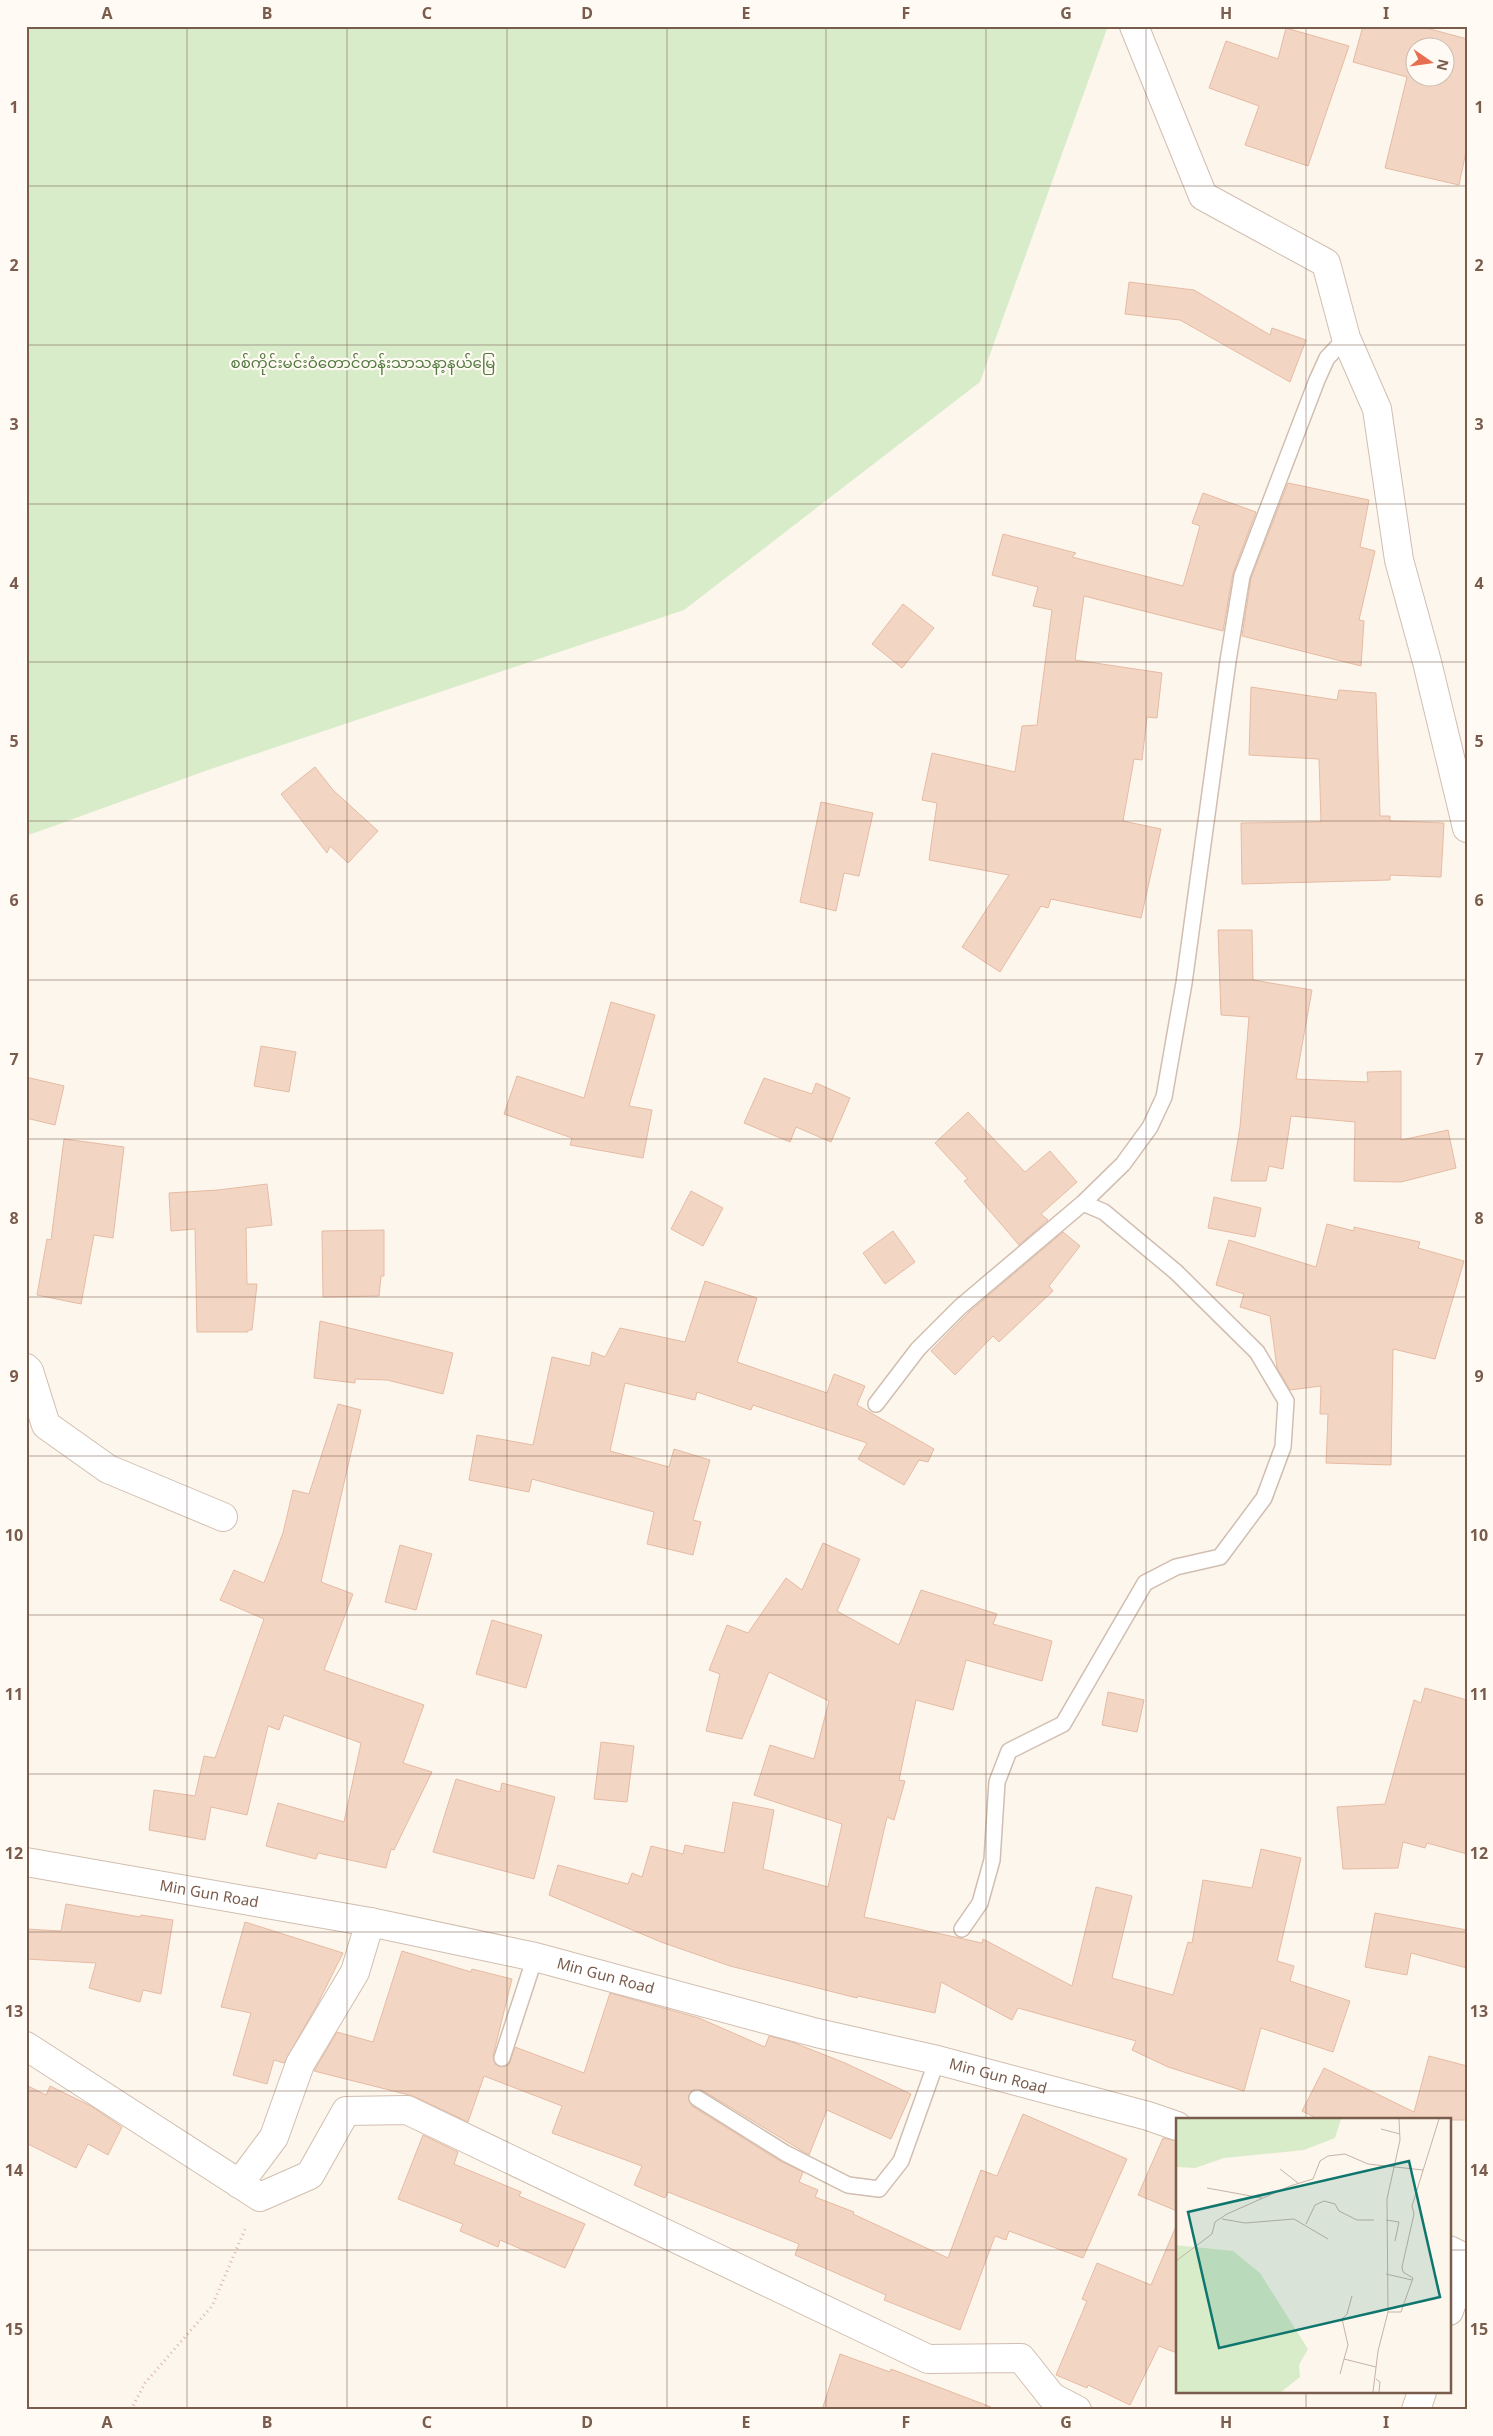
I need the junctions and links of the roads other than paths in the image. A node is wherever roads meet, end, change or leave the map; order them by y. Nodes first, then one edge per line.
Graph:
1 (1134, 26) edge
2 (1346, 338) junction
3 (1466, 818) edge
4 (1083, 1203) junction
5 (26, 1368) edge
6 (876, 1404) dead end
7 (223, 1517) dead end
8 (26, 1862) edge
9 (370, 1922) junction
10 (962, 1929) dead end
11 (535, 1957) junction
12 (26, 2046) edge
13 (502, 2058) dead end
14 (938, 2060) junction
15 (697, 2098) dead end
16 (1176, 2126) edge
17 (249, 2190) junction
18 (1450, 2250) edge
19 (1467, 2259) edge
20 (1450, 2308) edge
21 (1421, 2394) edge
22 (1077, 2410) edge
23 (1416, 2410) edge

1 - 2 street
2 - 3 street
2 - 4 lane
4 - 6 lane
4 - 10 lane
5 - 7 street
8 - 9 street, Min Gun Road
9 - 11 street, Min Gun Road
9 - 17 street
11 - 13 lane
11 - 14 street, Min Gun Road
12 - 17 street
14 - 15 lane
14 - 16 street, Min Gun Road
17 - 22 street
18 - 19 street
19 - 20 street
21 - 23 street

